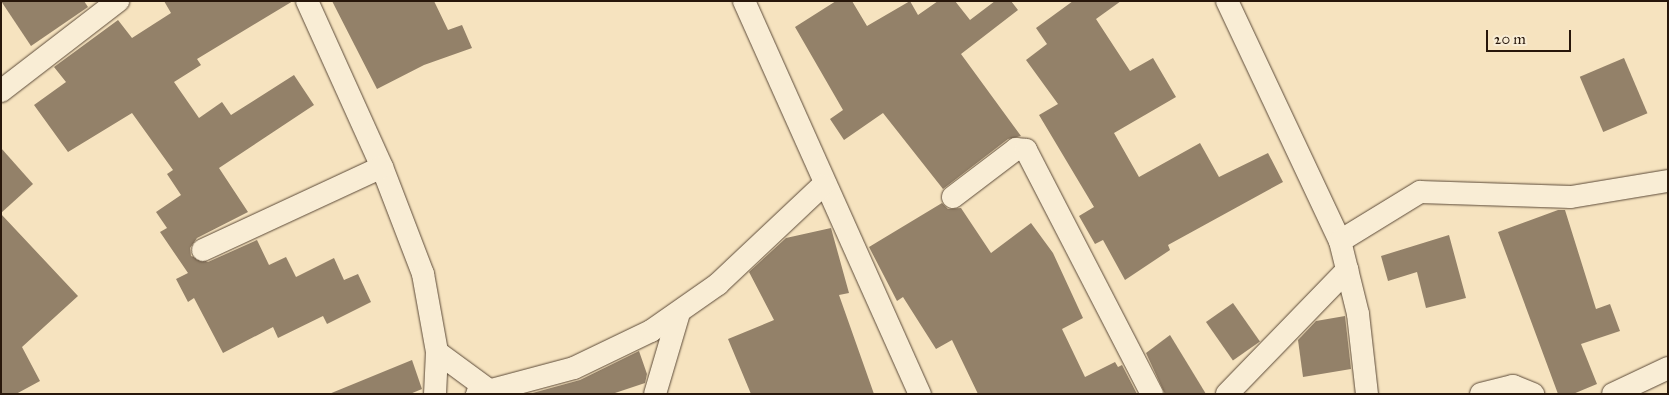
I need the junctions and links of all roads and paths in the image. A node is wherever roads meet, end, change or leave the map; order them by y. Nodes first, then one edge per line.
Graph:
1 (307, 1) edge
2 (744, 1) edge
3 (1227, 1) edge
4 (111, 3) edge
5 (1, 91) edge
6 (382, 167) junction
7 (1668, 181) edge
8 (823, 185) junction
9 (952, 197) dead end
10 (1340, 240) junction
11 (203, 250) dead end
12 (1347, 270) junction
13 (680, 313) junction
14 (437, 352) junction
15 (1668, 368) edge
16 (484, 392) edge
17 (435, 394) edge
18 (655, 394) edge
19 (920, 394) edge
20 (1152, 394) edge
21 (1228, 394) edge
22 (1367, 394) edge
23 (1481, 394) edge
24 (1532, 394) edge
25 (1613, 394) edge

1 - 6 street
2 - 8 street
3 - 10 street
4 - 5 street
6 - 11 street
6 - 14 street
7 - 10 street
8 - 13 street
8 - 19 street
9 - 20 street
10 - 12 street
12 - 21 street
12 - 22 street
13 - 16 street
13 - 18 street
14 - 16 street
14 - 17 street
15 - 25 street
23 - 24 street

